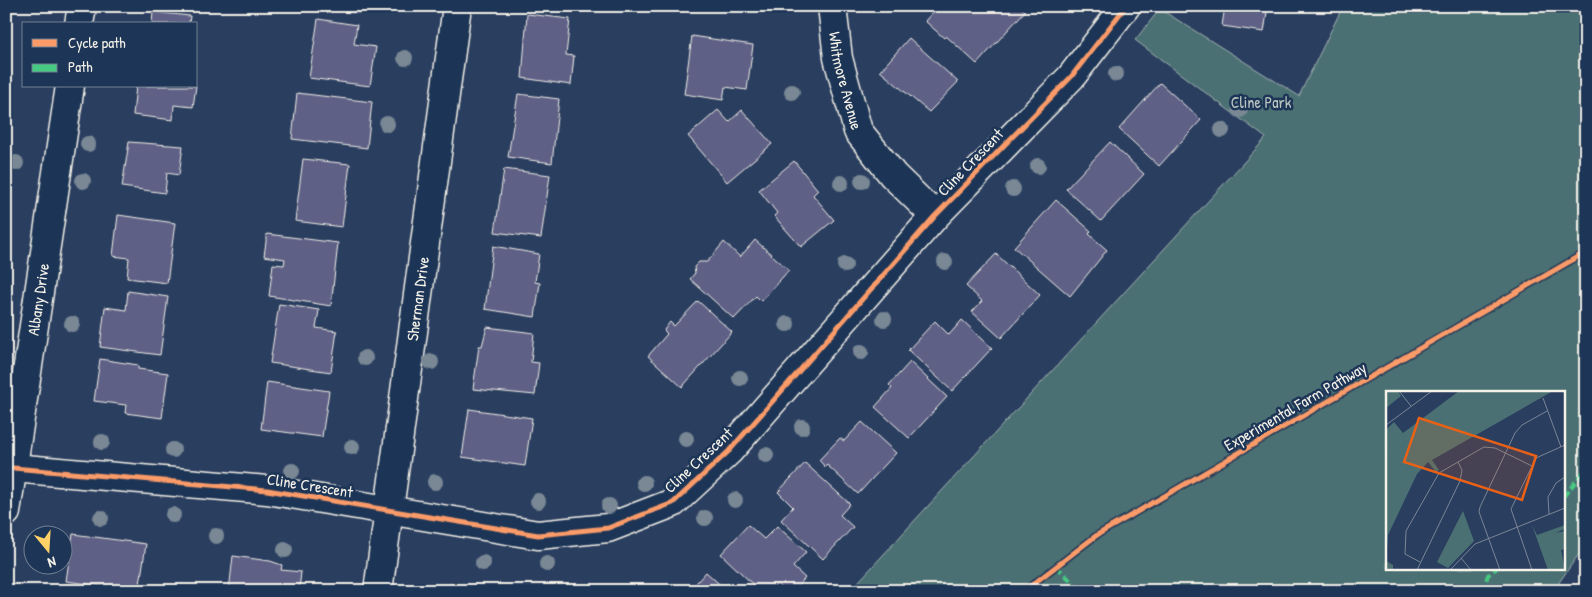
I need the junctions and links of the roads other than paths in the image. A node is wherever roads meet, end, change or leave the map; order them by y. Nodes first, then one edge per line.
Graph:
1 (82, 6) edge
2 (457, 6) edge
3 (832, 6) edge
4 (1126, 6) edge
5 (79, 22) edge
6 (70, 88) edge
7 (935, 216) junction
8 (13, 468) junction
9 (389, 510) junction
10 (6, 512) edge
11 (378, 591) edge

1 - 5 street
2 - 9 street, Sherman Drive
3 - 7 street, Whitmore Avenue
4 - 7 street, Cline Crescent
6 - 8 street, Albany Drive
7 - 9 street, Cline Crescent
8 - 9 street, Cline Crescent
8 - 10 street, Albany Drive
9 - 11 street, Sherman Drive

